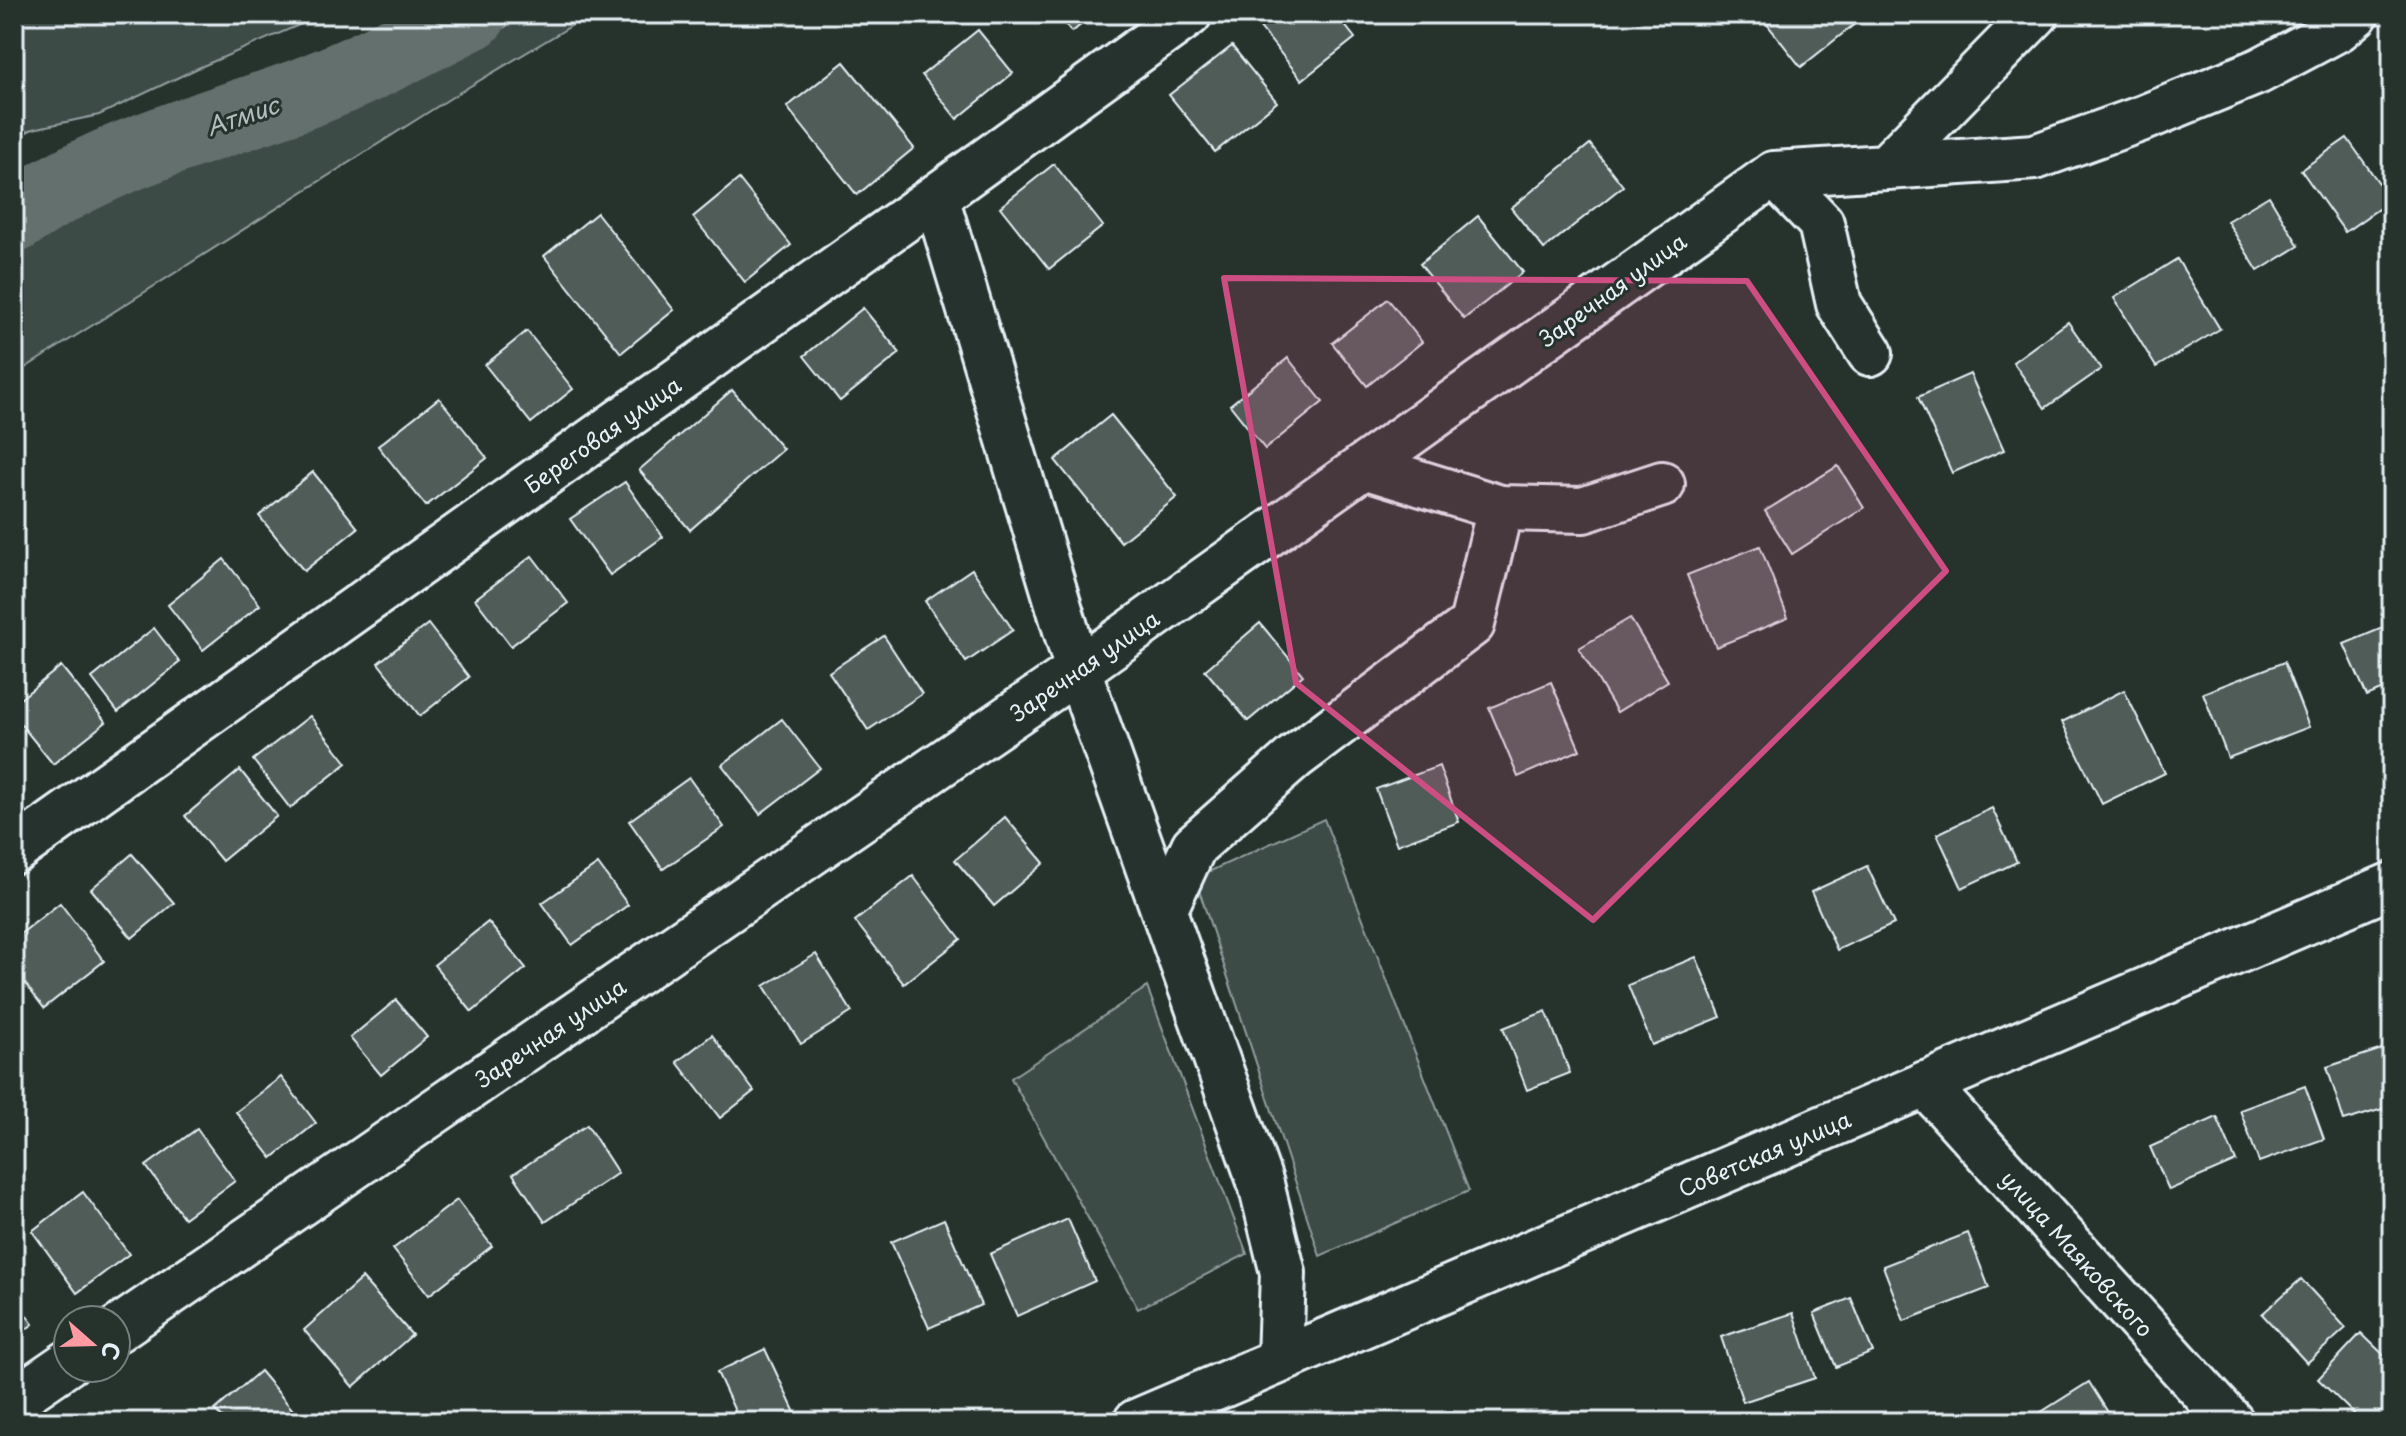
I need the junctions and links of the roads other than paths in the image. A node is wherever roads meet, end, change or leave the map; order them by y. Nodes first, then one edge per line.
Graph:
1 (1189, 14) edge
2 (2036, 14) edge
3 (2356, 14) edge
4 (1886, 167) junction
5 (1774, 174) junction
6 (936, 197) junction
7 (1870, 353) dead end
8 (1364, 466) junction
9 (1662, 484) dead end
10 (1500, 508) junction
11 (1078, 670) junction
12 (14, 851) edge
13 (2392, 885) edge
14 (1164, 911) junction
15 (1925, 1084) junction
16 (132, 1319) edge
17 (1280, 1359) junction
18 (52, 1374) edge
19 (14, 1400) edge
20 (1136, 1422) edge
21 (2231, 1422) edge

1 - 6 street, Береговая улица
2 - 4 street
3 - 4 street
4 - 5 street
5 - 7 street
5 - 8 street, Заречная улица
6 - 11 street
6 - 12 street, Береговая улица
8 - 10 street
8 - 11 street, Заречная улица
9 - 10 street
10 - 14 street
11 - 14 street
11 - 16 street, Заречная улица
13 - 15 street, Советская улица
14 - 17 street
15 - 17 street, Советская улица
15 - 21 street, улица Маяковского
17 - 20 street, Советская улица
18 - 19 street

